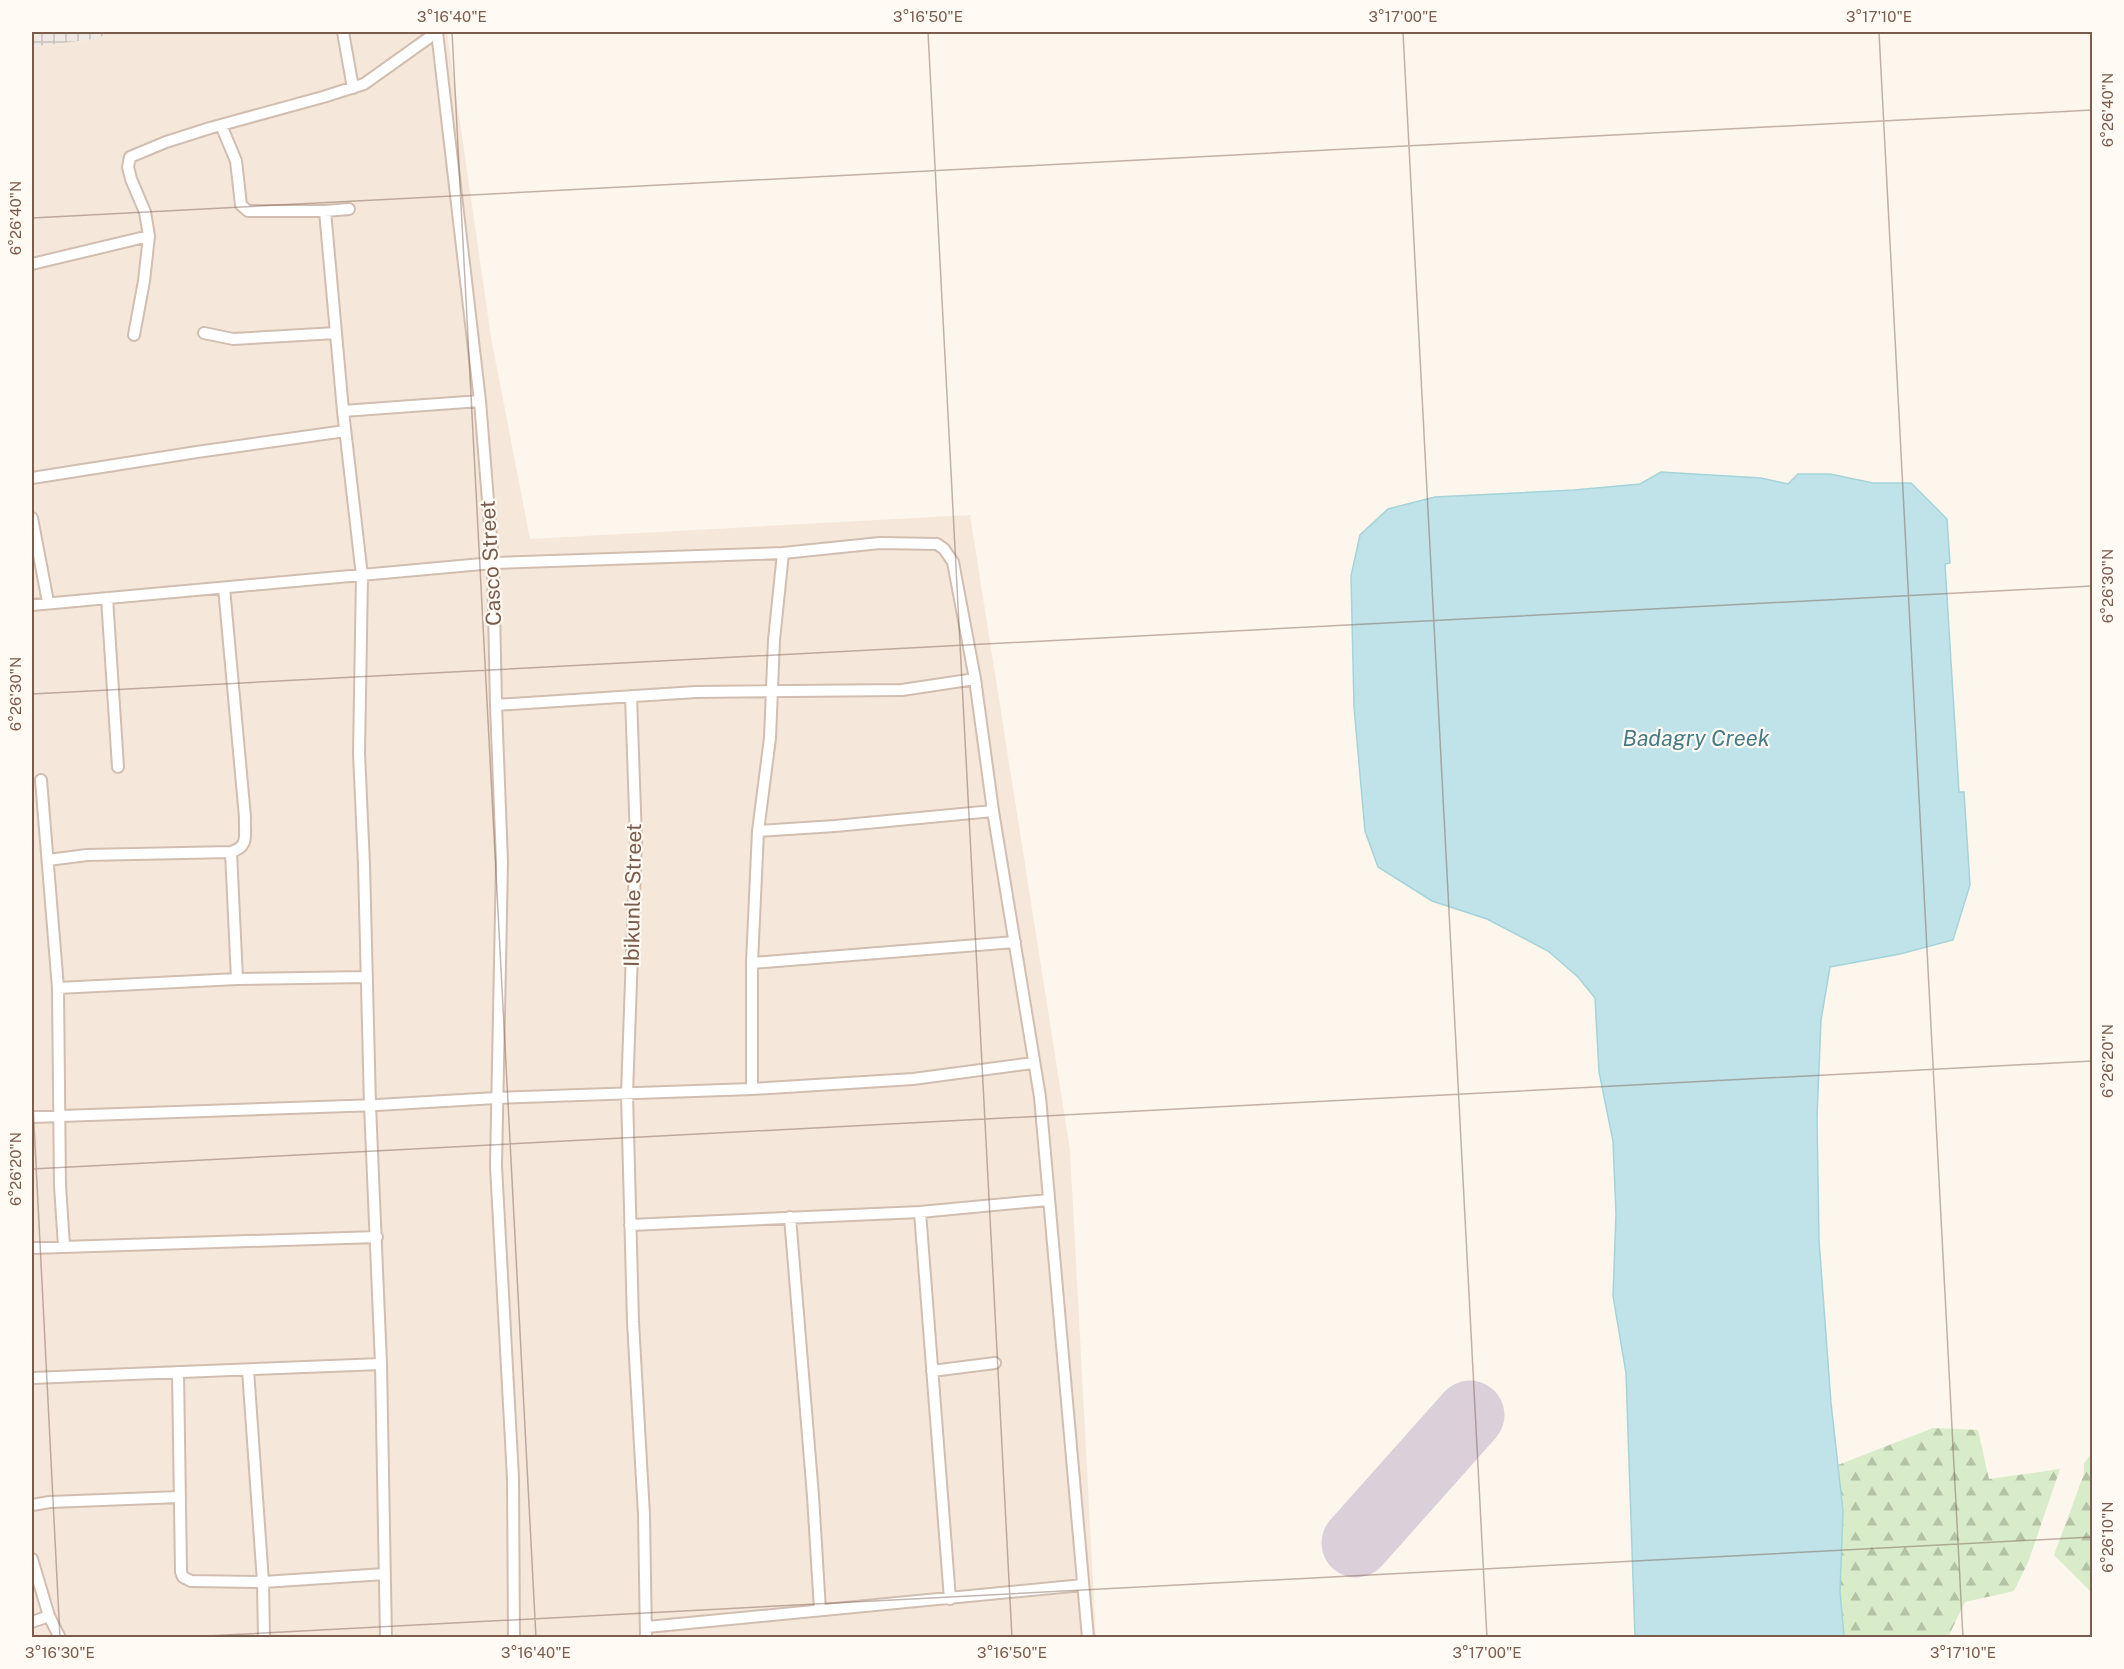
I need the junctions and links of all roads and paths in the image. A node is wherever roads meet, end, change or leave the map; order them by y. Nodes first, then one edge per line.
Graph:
1 (343, 32) edge
2 (437, 32) edge
3 (353, 88) junction
4 (221, 125) junction
5 (349, 209) dead end
6 (325, 211) junction
7 (149, 236) junction
8 (32, 264) edge
9 (204, 333) dead end
10 (336, 333) junction
11 (134, 335) dead end
12 (480, 401) junction
13 (343, 411) junction
14 (345, 431) junction
15 (32, 478) edge
16 (32, 518) edge
17 (783, 553) junction
18 (493, 563) junction
19 (362, 576) junction
20 (224, 588) junction
21 (107, 598) junction
22 (48, 602) junction
23 (32, 605) edge
24 (975, 679) junction
25 (772, 691) junction
26 (631, 696) junction
27 (496, 705) junction
28 (118, 767) dead end
29 (41, 780) dead end
30 (993, 811) junction
31 (758, 831) junction
32 (231, 852) junction
33 (48, 860) junction
34 (1016, 942) junction
35 (752, 963) junction
36 (367, 977) junction
37 (237, 979) junction
38 (58, 988) junction
39 (1034, 1063) junction
40 (752, 1089) junction
41 (627, 1094) junction
42 (496, 1098) junction
43 (370, 1105) junction
44 (59, 1116) junction
45 (32, 1117) edge
46 (1048, 1200) junction
47 (920, 1212) junction
48 (790, 1216) junction
49 (630, 1225) junction
50 (377, 1237) junction
51 (64, 1246) junction
52 (32, 1248) edge
53 (994, 1363) dead end
54 (381, 1364) junction
55 (249, 1370) junction
56 (932, 1371) junction
57 (178, 1372) junction
58 (32, 1377) edge
59 (180, 1497) junction
60 (32, 1505) edge
61 (32, 1559) edge
62 (385, 1574) junction
63 (263, 1582) junction
64 (1083, 1586) junction
65 (950, 1599) junction
66 (820, 1610) junction
67 (49, 1616) junction
68 (32, 1622) edge
69 (646, 1632) edge
70 (60, 1638) edge
71 (264, 1638) edge
72 (386, 1638) edge
73 (514, 1638) edge
74 (1088, 1638) edge

1 - 3 street
2 - 3 street
2 - 12 street, Casco Street
3 - 4 street
4 - 6 street
4 - 7 street
5 - 6 street
6 - 10 street
7 - 8 street
7 - 11 street
9 - 10 street
10 - 13 street
12 - 13 street
12 - 18 street, Casco Street
13 - 14 street
14 - 15 street
14 - 19 street
16 - 22 street
17 - 18 street
17 - 24 street
17 - 25 street
18 - 19 street
18 - 27 street, Casco Street
19 - 20 street
19 - 36 street
20 - 21 street
20 - 32 street
21 - 22 street
21 - 28 street
22 - 23 street
24 - 25 street
24 - 30 street
25 - 26 street
25 - 31 street
26 - 27 street
26 - 41 street, Ibikunle Street
27 - 42 street, Casco Street
29 - 33 street
30 - 31 street
30 - 34 street
31 - 35 street
32 - 33 street
32 - 37 street
33 - 38 street
34 - 35 street
34 - 39 street
35 - 40 street
36 - 37 street
36 - 43 street
37 - 38 street
38 - 44 street
39 - 40 street
39 - 46 street
40 - 41 street
41 - 42 street
41 - 49 street, Ibikunle Street
42 - 43 street
42 - 73 street, Casco Street
43 - 44 street
43 - 50 street
44 - 45 street
44 - 51 street
46 - 47 street
46 - 64 street
47 - 48 street
47 - 56 street
48 - 49 street
48 - 66 street
49 - 69 street, Ibikunle Street
50 - 51 street
50 - 54 street
51 - 52 street
53 - 56 street
54 - 55 street
54 - 62 street
55 - 57 street
55 - 63 street
56 - 65 street
57 - 58 street
57 - 59 street
59 - 60 street
59 - 63 street
61 - 67 street
62 - 63 street
62 - 72 street
63 - 71 street
64 - 65 street
64 - 74 street
65 - 66 street
66 - 69 street
67 - 68 street
67 - 70 street

